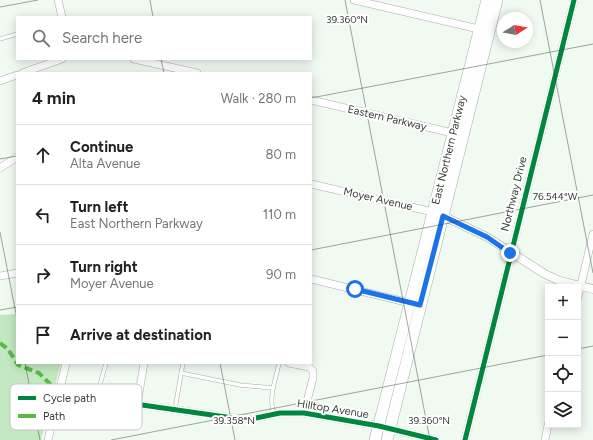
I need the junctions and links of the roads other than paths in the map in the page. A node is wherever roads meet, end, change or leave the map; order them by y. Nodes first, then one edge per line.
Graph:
1 (58, 0) edge
2 (354, 0) edge
3 (487, 0) edge
4 (497, 0) edge
5 (574, 0) edge
6 (62, 16) edge
7 (484, 30) junction
8 (16, 34) edge
9 (0, 39) edge
10 (59, 60) edge
11 (138, 60) edge
12 (25, 72) edge
13 (192, 72) edge
14 (16, 75) edge
15 (0, 81) edge
16 (312, 100) edge
17 (458, 134) junction
18 (16, 159) edge
19 (0, 168) edge
20 (312, 184) edge
21 (438, 214) junction
22 (593, 234) edge
23 (510, 253) junction
24 (16, 272) edge
25 (0, 276) edge
26 (312, 279) edge
27 (572, 284) edge
28 (580, 284) edge
29 (581, 286) edge
30 (593, 289) edge
31 (409, 303) junction
32 (420, 305) junction
33 (66, 364) edge
34 (106, 364) edge
35 (144, 364) edge
36 (183, 364) edge
37 (279, 364) edge
38 (293, 364) edge
39 (181, 373) junction
40 (60, 384) edge
41 (100, 384) edge
42 (140, 384) edge
43 (273, 388) junction
44 (142, 406) edge
45 (175, 410) junction
46 (304, 413) junction
47 (274, 414) junction
48 (378, 426) junction
49 (547, 428) edge
50 (390, 429) junction
51 (50, 430) edge
52 (48, 440) edge
53 (375, 440) edge
54 (387, 440) edge
55 (436, 440) edge
56 (465, 440) edge
57 (544, 440) edge

1 - 6 street
2 - 7 street
3 - 7 main road, East Northern Parkway
4 - 7 main road, East Northern Parkway
5 - 23 street, Northway Drive
7 - 17 main road, East Northern Parkway
8 - 9 lane
10 - 12 street
11 - 13 street
14 - 15 street
16 - 17 street, Eastern Parkway
17 - 21 main road, East Northern Parkway
18 - 19 street
20 - 21 street, Moyer Avenue
21 - 23 street, Moyer Avenue
21 - 31 main road, East Northern Parkway
21 - 32 main road, East Northern Parkway
22 - 28 street
23 - 27 street, Moyer Avenue
23 - 56 street, Northway Drive
24 - 25 street
26 - 31 street
29 - 30 street, Moyer Avenue
31 - 32 street
31 - 48 main road, East Northern Parkway
32 - 50 main road, East Northern Parkway
33 - 40 street
34 - 41 lane
35 - 42 street
36 - 39 lane
37 - 43 lane
38 - 46 street
39 - 43 lane
39 - 45 lane
43 - 47 lane
44 - 45 street, Hilltop Avenue
45 - 47 street, Hilltop Avenue
46 - 47 street, Hilltop Avenue
46 - 48 street, Hilltop Avenue
48 - 50 street, Hilltop Avenue
48 - 53 main road, East Northern Parkway
49 - 57 street
50 - 54 main road, East Northern Parkway
50 - 55 street, Hilltop Avenue
51 - 52 street

